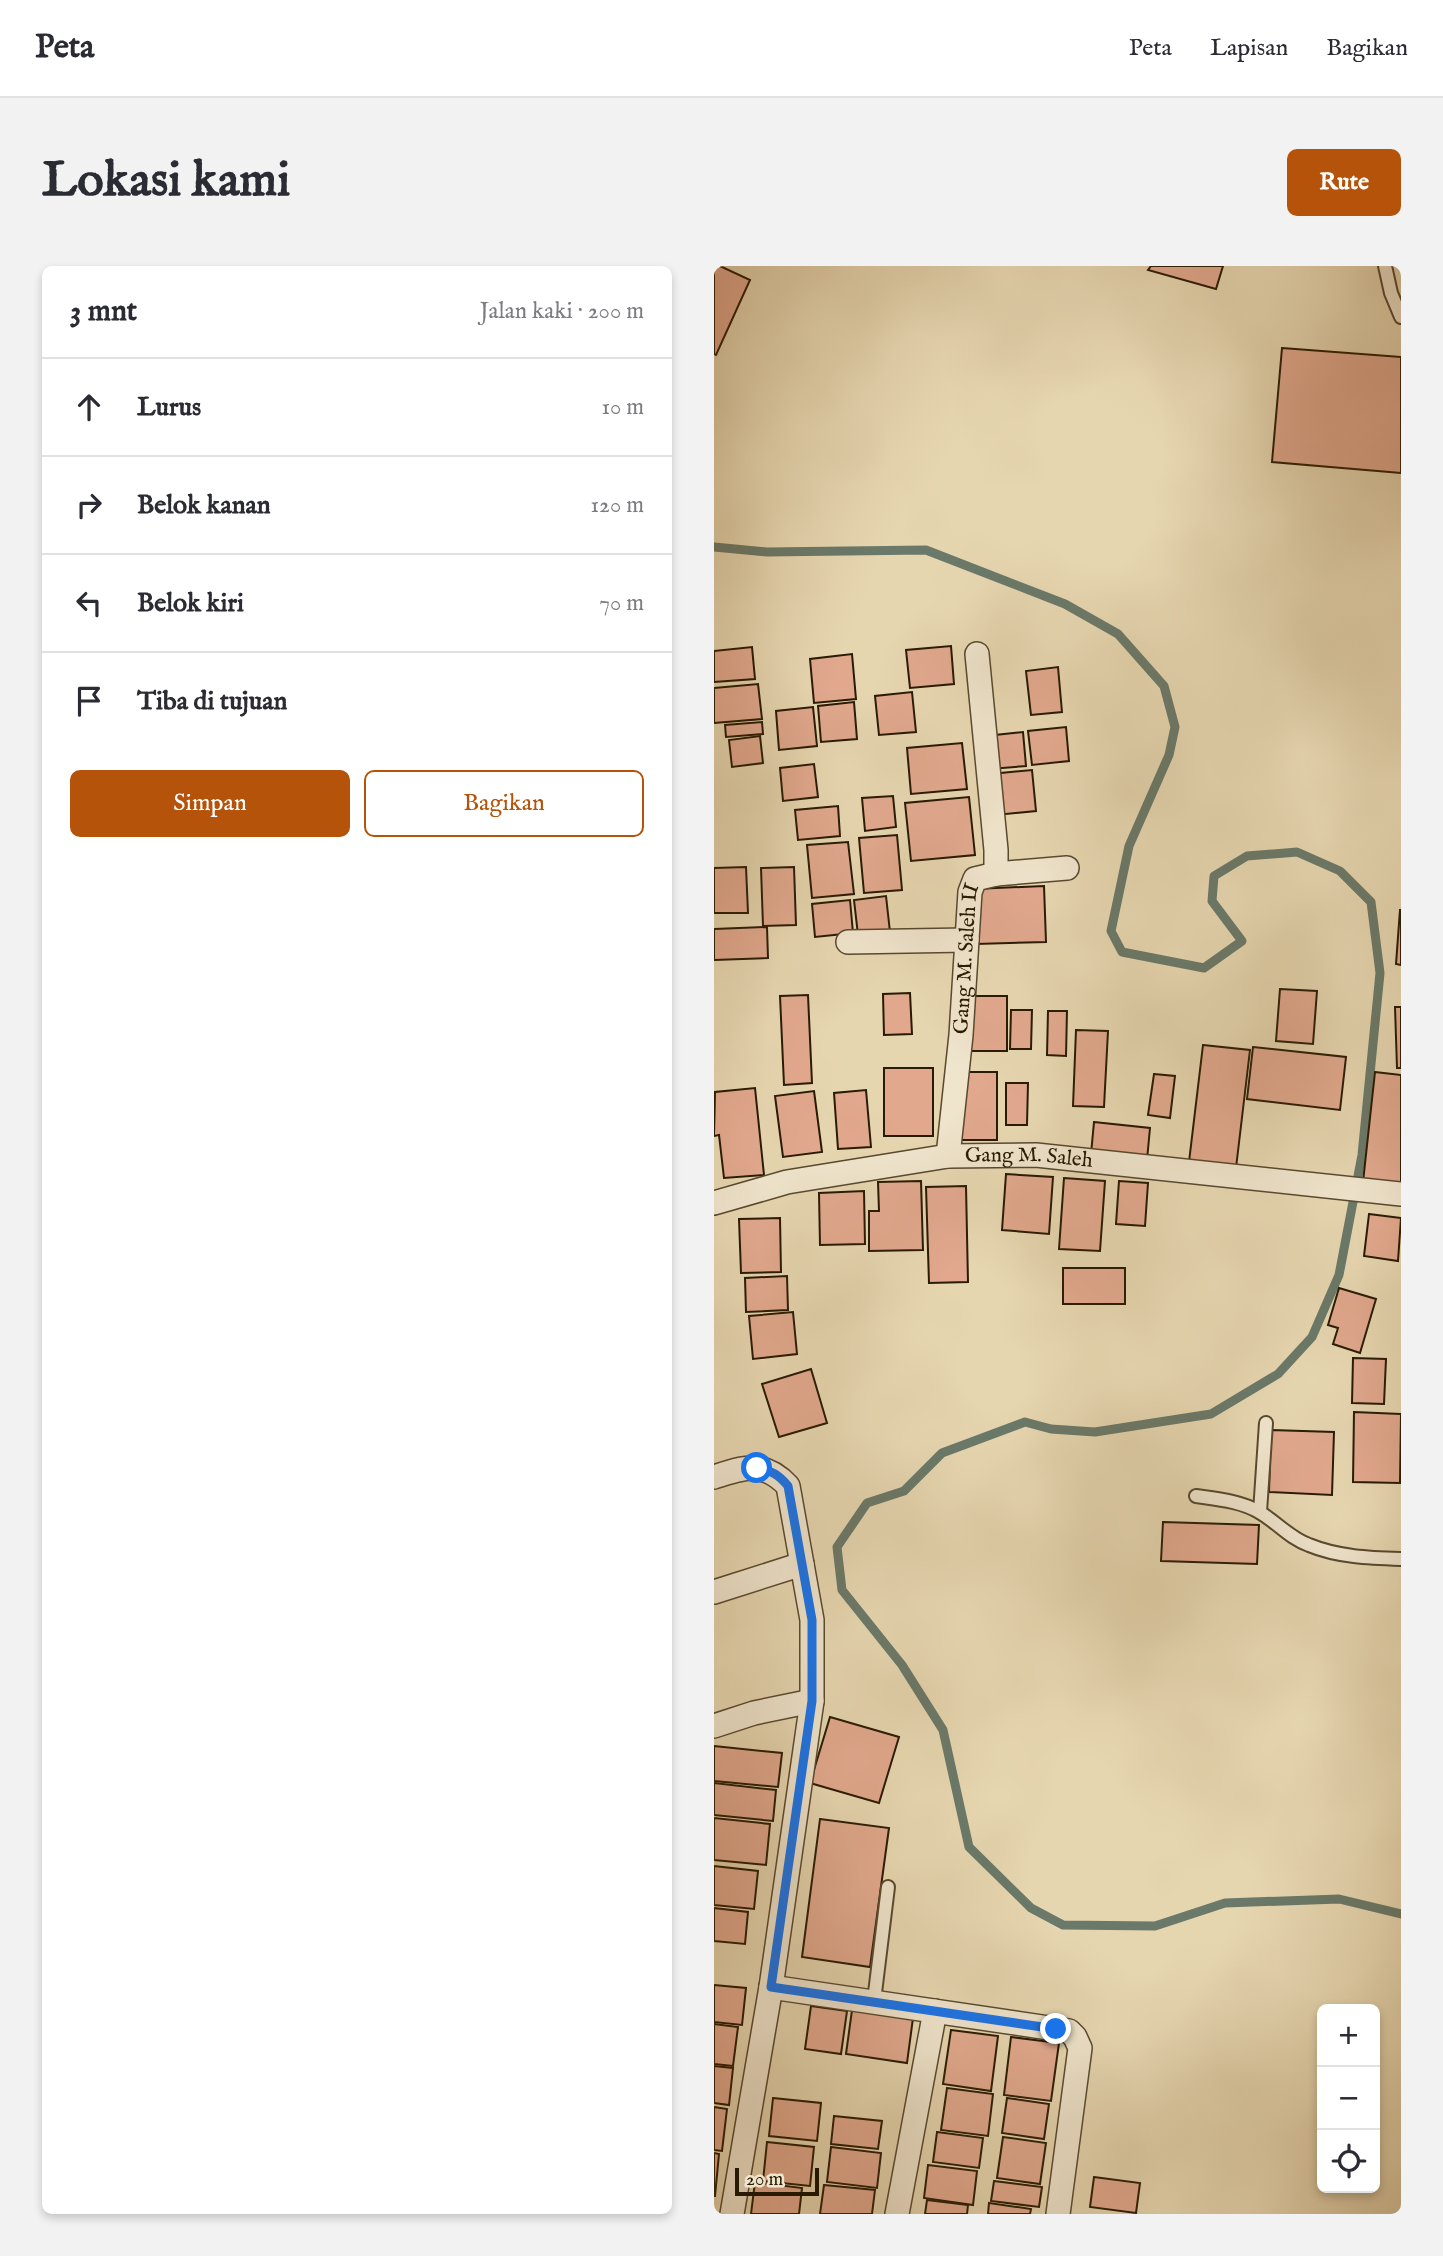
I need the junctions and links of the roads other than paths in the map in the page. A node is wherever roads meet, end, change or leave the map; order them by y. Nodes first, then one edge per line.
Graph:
1 (1385, 266) edge
2 (1401, 317) edge
3 (977, 654) dead end
4 (1067, 868) dead end
5 (996, 874) junction
6 (967, 940) junction
7 (848, 942) dead end
8 (948, 1156) junction
9 (1392, 1194) edge
10 (714, 1203) edge
11 (1266, 1423) dead end
12 (714, 1477) edge
13 (1196, 1496) dead end
14 (1260, 1512) junction
15 (1401, 1559) edge
16 (802, 1564) junction
17 (714, 1592) edge
18 (812, 1701) junction
19 (714, 1726) edge
20 (888, 1887) dead end
21 (771, 1987) junction
22 (874, 2001) junction
23 (935, 2011) junction
24 (732, 2214) edge
25 (897, 2214) edge
26 (1058, 2214) edge

1 - 2 lane
3 - 5 street, Gang M. Saleh II
4 - 5 street
5 - 6 street, Gang M. Saleh II
6 - 7 street
6 - 8 street, Gang M. Saleh II
8 - 9 street, Gang M. Saleh
8 - 10 street, Gang M. Saleh
11 - 14 lane
12 - 16 street
13 - 14 lane
14 - 15 lane
16 - 17 street
16 - 18 street
18 - 19 street
18 - 21 street
20 - 22 lane
21 - 22 street
21 - 24 street
22 - 23 street
23 - 25 street
23 - 26 street

